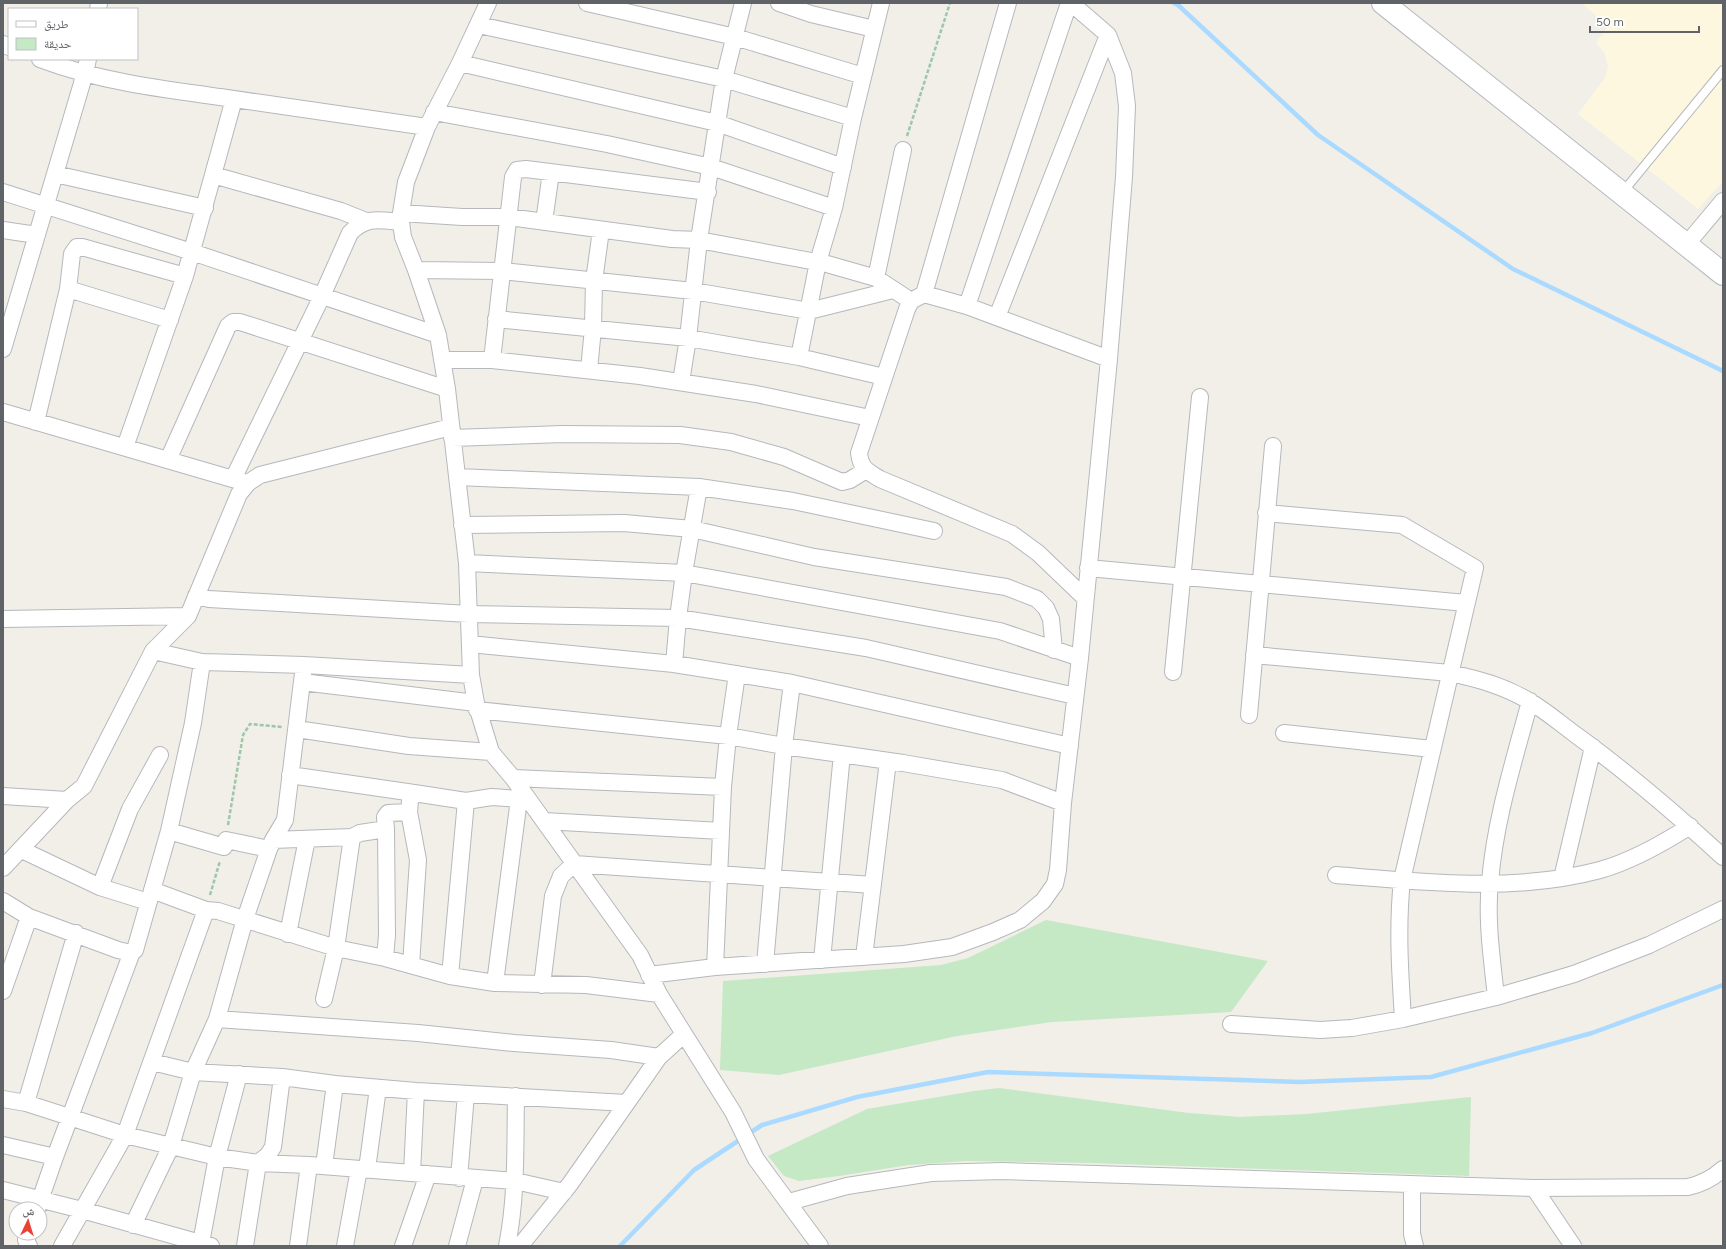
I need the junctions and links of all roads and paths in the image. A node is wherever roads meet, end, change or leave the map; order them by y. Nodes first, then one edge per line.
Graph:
1 (488, 3) edge
2 (587, 3) edge
3 (743, 3) edge
4 (778, 3) edge
5 (881, 3) edge
6 (950, 3) edge
7 (1008, 3) edge
8 (1070, 3) edge
9 (1383, 3) edge
10 (479, 25) junction
11 (874, 30) junction
12 (1108, 35) junction
13 (735, 37) junction
14 (43, 60) edge
15 (460, 63) junction
16 (86, 66) edge
17 (1723, 70) edge
18 (863, 76) junction
19 (724, 79) junction
20 (234, 100) junction
21 (434, 112) junction
22 (853, 118) junction
23 (717, 123) junction
24 (427, 127) junction
25 (903, 150) joint
26 (711, 167) junction
27 (843, 167) junction
28 (551, 172) junction
29 (55, 174) junction
30 (214, 176) junction
31 (3, 192) edge
32 (708, 192) junction
33 (1621, 194) junction
34 (1723, 201) edge
35 (46, 206) junction
36 (205, 208) junction
37 (834, 208) junction
38 (401, 217) junction
39 (508, 217) junction
40 (366, 221) junction
41 (544, 222) junction
42 (3, 230) edge
43 (600, 230) junction
44 (37, 235) junction
45 (699, 240) junction
46 (1686, 245) junction
47 (192, 252) junction
48 (818, 262) junction
49 (416, 270) junction
50 (502, 271) junction
51 (1723, 274) edge
52 (185, 276) junction
53 (876, 278) junction
54 (594, 281) junction
55 (68, 289) junction
56 (893, 290) junction
57 (693, 291) junction
58 (322, 296) junction
59 (917, 298) junction
60 (967, 306) junction
61 (809, 311) junction
62 (8, 312) edge
63 (997, 317) junction
64 (496, 319) junction
65 (170, 320) junction
66 (593, 328) junction
67 (438, 335) junction
68 (688, 338) junction
69 (299, 342) junction
70 (3, 349) edge
71 (799, 357) junction
72 (1108, 359) junction
73 (442, 360) junction
74 (492, 360) junction
75 (589, 370) junction
76 (884, 377) junction
77 (681, 382) junction
78 (447, 389) junction
79 (1200, 396) dead end
80 (3, 412) edge
81 (870, 418) junction
82 (36, 422) junction
83 (452, 432) junction
84 (1273, 446) dead end
85 (125, 448) junction
86 (168, 460) junction
87 (866, 470) junction
88 (457, 477) junction
89 (241, 481) junction
90 (699, 487) junction
91 (1266, 514) junction
92 (462, 525) junction
93 (692, 529) junction
94 (934, 531) dead end
95 (467, 563) junction
96 (1088, 568) junction
97 (684, 573) junction
98 (1182, 577) junction
99 (1260, 584) junction
100 (196, 596) junction
101 (1085, 598) junction
102 (1466, 603) junction
103 (469, 614) junction
104 (188, 616) junction
105 (678, 618) junction
106 (3, 619) edge
107 (470, 644) junction
108 (1054, 650) junction
109 (153, 651) junction
110 (1254, 656) junction
111 (1080, 658) junction
112 (202, 662) junction
113 (674, 664) junction
114 (304, 665) junction
115 (1173, 672) dead end
116 (1450, 673) junction
117 (737, 674) junction
118 (471, 675) junction
119 (302, 682) junction
120 (792, 683) junction
121 (1075, 696) junction
122 (1530, 701) junction
123 (477, 706) junction
124 (1249, 715) dead end
125 (296, 729) junction
126 (1284, 733) dead end
127 (728, 736) junction
128 (784, 746) junction
129 (1070, 746) junction
130 (1593, 747) junction
131 (1432, 749) junction
132 (491, 752) junction
133 (842, 754) junction
134 (160, 755) dead end
135 (888, 761) junction
136 (290, 775) junction
137 (513, 778) junction
138 (723, 787) junction
139 (414, 793) junction
140 (3, 796) edge
141 (521, 796) junction
142 (67, 800) junction
143 (466, 800) junction
144 (1063, 803) junction
145 (409, 812) junction
146 (544, 821) junction
147 (1690, 826) junction
148 (386, 829) junction
149 (169, 831) junction
150 (721, 831) junction
151 (352, 837) junction
152 (307, 839) junction
153 (225, 844) junction
154 (271, 844) junction
155 (22, 850) junction
156 (1723, 856) edge
157 (574, 864) junction
158 (3, 868) edge
159 (719, 874) junction
160 (1336, 875) dead end
161 (773, 878) junction
162 (1562, 878) junction
163 (1402, 880) junction
164 (829, 882) junction
165 (1490, 883) junction
166 (873, 885) junction
167 (100, 887) junction
168 (150, 896) junction
169 (3, 901) edge
170 (1723, 909) edge
171 (206, 910) junction
172 (29, 917) junction
173 (245, 920) junction
174 (76, 933) junction
175 (288, 934) junction
176 (336, 948) junction
177 (132, 952) junction
178 (864, 957) junction
179 (385, 958) junction
180 (822, 960) junction
181 (765, 964) junction
182 (411, 965) junction
183 (715, 967) junction
184 (650, 975) junction
185 (450, 976) junction
186 (495, 983) junction
187 (542, 984) junction
188 (3, 991) edge
189 (659, 994) junction
190 (1496, 997) junction
191 (324, 999) dead end
192 (217, 1019) junction
193 (1403, 1019) junction
194 (1231, 1024) dead end
195 (683, 1035) junction
196 (659, 1057) junction
197 (152, 1062) junction
198 (193, 1072) junction
199 (239, 1074) junction
200 (282, 1078) junction
201 (336, 1084) junction
202 (378, 1088) junction
203 (416, 1091) junction
204 (466, 1094) junction
205 (516, 1096) junction
206 (3, 1099) edge
207 (26, 1103) junction
208 (626, 1103) junction
209 (70, 1116) junction
210 (125, 1135) junction
211 (3, 1145) edge
212 (170, 1146) junction
213 (55, 1157) junction
214 (218, 1157) junction
215 (258, 1164) junction
216 (316, 1165) junction
217 (363, 1169) junction
218 (1723, 1169) edge
219 (420, 1174) junction
220 (459, 1178) junction
221 (475, 1179) junction
222 (515, 1181) junction
223 (1412, 1185) junction
224 (1534, 1188) junction
225 (3, 1190) edge
226 (564, 1192) junction
227 (31, 1201) edge
228 (40, 1201) edge
229 (788, 1202) junction
230 (48, 1205) edge
231 (82, 1210) junction
232 (134, 1225) junction
233 (206, 1245) edge
234 (1572, 1245) edge
235 (62, 1246) edge
236 (245, 1246) edge
237 (298, 1246) edge
238 (345, 1246) edge
239 (403, 1246) edge
240 (456, 1246) edge
241 (507, 1246) edge
242 (520, 1246) edge
243 (820, 1246) edge
244 (1415, 1246) edge

1 - 10 street
2 - 13 street
3 - 13 street
4 - 11 street
5 - 11 street
6 - 25 path
7 - 59 street
8 - 12 street
8 - 60 street
9 - 33 street
10 - 15 street
10 - 19 street
11 - 18 street
12 - 63 street
12 - 72 street
13 - 18 street
13 - 19 street
14 - 16 street
15 - 21 street
15 - 23 street
16 - 20 street
16 - 29 street
17 - 33 lane
18 - 22 street
19 - 22 street
19 - 23 street
20 - 24 street
20 - 30 street
21 - 24 street
21 - 26 street
22 - 27 street
23 - 26 street
23 - 27 street
24 - 38 street
25 - 53 street
26 - 32 street
26 - 37 street
27 - 37 street
28 - 32 street
28 - 39 street
28 - 41 street
29 - 35 street
29 - 36 street
30 - 36 street
30 - 40 street
31 - 35 street
32 - 45 street
33 - 46 street
34 - 46 street
35 - 44 street
35 - 47 street
36 - 47 street
37 - 48 street
38 - 39 street
38 - 40 street
38 - 49 street
39 - 41 street
39 - 50 street
40 - 58 street
41 - 43 street
42 - 44 street
43 - 45 street
43 - 54 street
44 - 62 street
45 - 48 street
45 - 57 street
46 - 51 street
47 - 52 street
47 - 58 street
48 - 53 street
48 - 61 street
49 - 50 street
49 - 67 street
50 - 54 street
50 - 64 street
52 - 55 street
52 - 65 street
53 - 56 street
54 - 57 street
54 - 66 street
55 - 65 street
55 - 82 street
56 - 59 street
56 - 61 street
57 - 61 street
57 - 68 street
58 - 67 street
58 - 69 street
59 - 60 street
59 - 76 street
60 - 63 street
61 - 71 street
62 - 70 street
63 - 72 street
64 - 66 street
64 - 74 street
65 - 85 street
66 - 68 street
66 - 75 street
67 - 73 street
68 - 71 street
68 - 77 street
69 - 78 street
69 - 86 street
69 - 89 street
71 - 76 street
72 - 96 street
73 - 74 street
73 - 78 street
74 - 75 street
75 - 77 street
76 - 81 street
77 - 81 street
78 - 83 street
79 - 98 street
80 - 82 street
81 - 87 street
82 - 85 street
83 - 87 street
83 - 88 street
83 - 89 street
84 - 91 street
85 - 86 street
86 - 89 street
87 - 101 street
88 - 90 street
88 - 92 street
89 - 100 street
90 - 93 street
90 - 94 street
91 - 99 street
91 - 102 street
92 - 93 street
92 - 95 street
93 - 97 street
93 - 108 street
95 - 97 street
95 - 103 street
96 - 98 street
96 - 101 street
97 - 105 street
97 - 108 street
98 - 99 street
98 - 115 street
99 - 102 street
99 - 110 street
100 - 103 street
100 - 104 street
101 - 111 street
102 - 116 street
103 - 105 street
103 - 107 street
104 - 106 street
104 - 109 street
105 - 113 street
105 - 121 street
107 - 113 street
107 - 118 street
108 - 111 street
109 - 112 street
109 - 142 street
110 - 116 street
110 - 124 street
111 - 121 street
112 - 114 street
112 - 149 street
113 - 117 street
114 - 118 street
114 - 119 street
116 - 122 street
116 - 131 street
117 - 120 street
117 - 127 street
118 - 123 street
119 - 123 street
119 - 125 street
120 - 128 street
120 - 129 street
121 - 129 street
122 - 130 street
122 - 165 street
123 - 127 street
123 - 132 street
125 - 132 street
125 - 136 street
125 - 153 path
126 - 131 street
127 - 128 street
127 - 138 street
128 - 133 street
128 - 161 street
129 - 144 street
130 - 147 street
130 - 162 street
131 - 163 street
132 - 137 street
133 - 135 street
133 - 164 street
134 - 167 street
135 - 144 street
135 - 166 street
136 - 139 street
136 - 154 street
137 - 138 street
137 - 141 street
138 - 150 street
139 - 143 street
139 - 145 street
140 - 142 street
141 - 143 street
141 - 146 street
141 - 186 street
142 - 155 street
143 - 185 street
144 - 178 street
145 - 148 street
145 - 182 street
146 - 150 street
146 - 157 street
147 - 156 street
147 - 162 street
148 - 151 street
148 - 179 street
149 - 153 street
149 - 168 street
150 - 159 street
151 - 152 street
151 - 176 street
152 - 154 street
152 - 175 street
153 - 154 street
153 - 171 path
154 - 173 street
155 - 158 street
155 - 167 street
157 - 159 street
157 - 184 street
157 - 187 street
159 - 161 street
159 - 183 street
160 - 163 street
161 - 164 street
161 - 181 street
162 - 165 street
163 - 165 street
163 - 193 street
164 - 166 street
164 - 180 street
165 - 190 street
166 - 178 street
167 - 168 street
168 - 171 street
168 - 177 street
169 - 172 street
170 - 190 street
171 - 173 street
171 - 197 street
172 - 174 street
172 - 188 street
173 - 175 street
173 - 192 street
174 - 177 street
174 - 207 street
175 - 176 street
176 - 179 street
176 - 191 street
177 - 209 street
178 - 180 street
179 - 182 street
180 - 181 street
181 - 183 street
182 - 185 street
183 - 184 street
184 - 189 street
185 - 186 street
186 - 187 street
187 - 189 street
189 - 195 street
190 - 193 street
192 - 196 street
192 - 198 street
193 - 194 street
195 - 196 street
195 - 229 street
196 - 208 street
197 - 198 street
197 - 210 street
198 - 199 street
198 - 212 street
199 - 200 street
199 - 214 street
200 - 201 street
200 - 215 street
201 - 202 street
201 - 216 street
202 - 203 street
202 - 217 street
203 - 204 street
203 - 219 street
204 - 205 street
204 - 220 street
205 - 208 street
205 - 222 street
206 - 207 street
207 - 209 street
208 - 226 street
209 - 210 street
209 - 213 street
210 - 212 street
210 - 231 street
211 - 213 street
212 - 214 street
212 - 232 street
213 - 228 street
214 - 215 street
214 - 233 street
215 - 216 street
215 - 236 street
216 - 217 street
216 - 237 street
217 - 219 street
217 - 238 street
218 - 224 street
219 - 220 street
219 - 239 street
220 - 221 street
221 - 222 street
221 - 240 street
222 - 226 street
222 - 241 street
223 - 224 street
223 - 229 street
223 - 244 street
224 - 234 street
225 - 227 street
226 - 242 street
229 - 243 street
230 - 231 street
231 - 232 street
231 - 235 street
232 - 233 street

